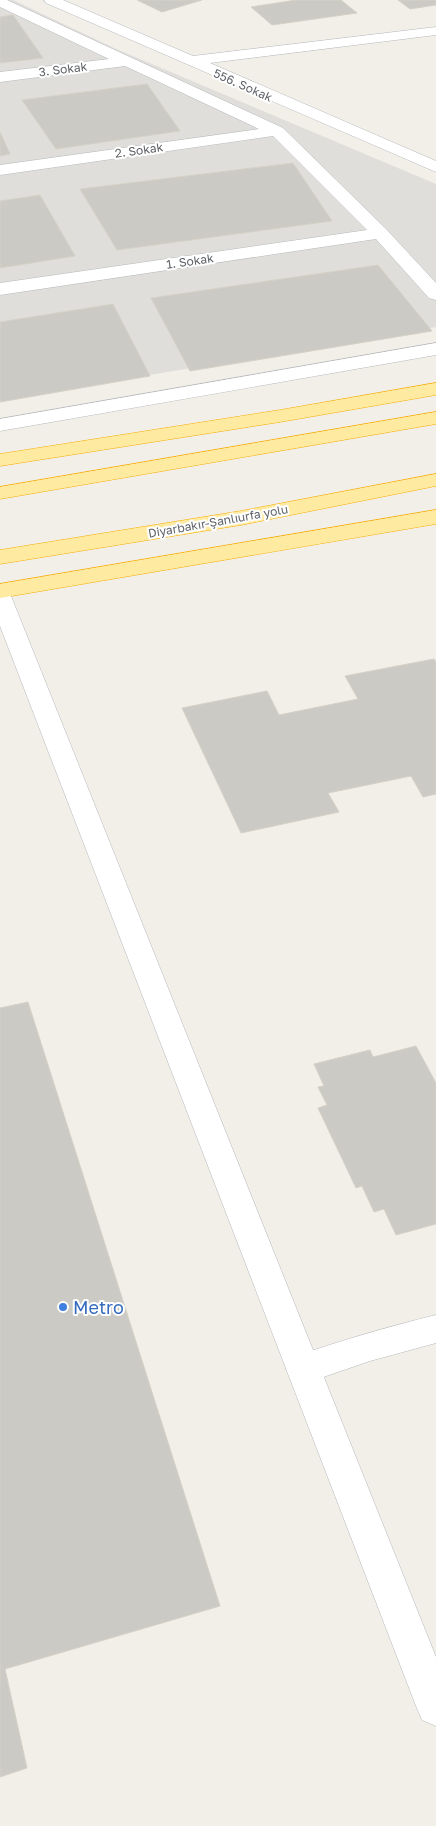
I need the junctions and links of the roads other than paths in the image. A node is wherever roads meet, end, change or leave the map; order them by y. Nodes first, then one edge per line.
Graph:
1 (51, 0) edge
2 (0, 2) edge
3 (436, 31) edge
4 (126, 61) junction
5 (190, 61) junction
6 (0, 77) edge
7 (277, 131) junction
8 (436, 167) edge
9 (0, 170) edge
10 (380, 233) junction
11 (0, 289) edge
12 (436, 294) edge
13 (436, 349) edge
14 (436, 388) edge
15 (280, 416) junction
16 (436, 418) edge
17 (0, 425) edge
18 (0, 460) edge
19 (436, 480) edge
20 (0, 482) edge
21 (0, 493) edge
22 (436, 517) edge
23 (0, 557) edge
24 (0, 591) edge
25 (0, 596) edge
26 (436, 1329) edge
27 (303, 1368) junction
28 (436, 1706) edge

1 - 5 street, 556. Sokak
2 - 4 street
3 - 5 street
4 - 6 street, 3. Sokak
4 - 7 street
5 - 8 street, 556. Sokak
7 - 9 street, 2. Sokak
7 - 10 street
10 - 11 street, 1. Sokak
10 - 12 street
13 - 17 street
14 - 15 highway
15 - 18 highway
15 - 20 highway
16 - 21 highway
19 - 23 highway, Diyarbakır-Şanlıurfa yolu
22 - 24 highway
25 - 27 street
26 - 27 street
27 - 28 street

